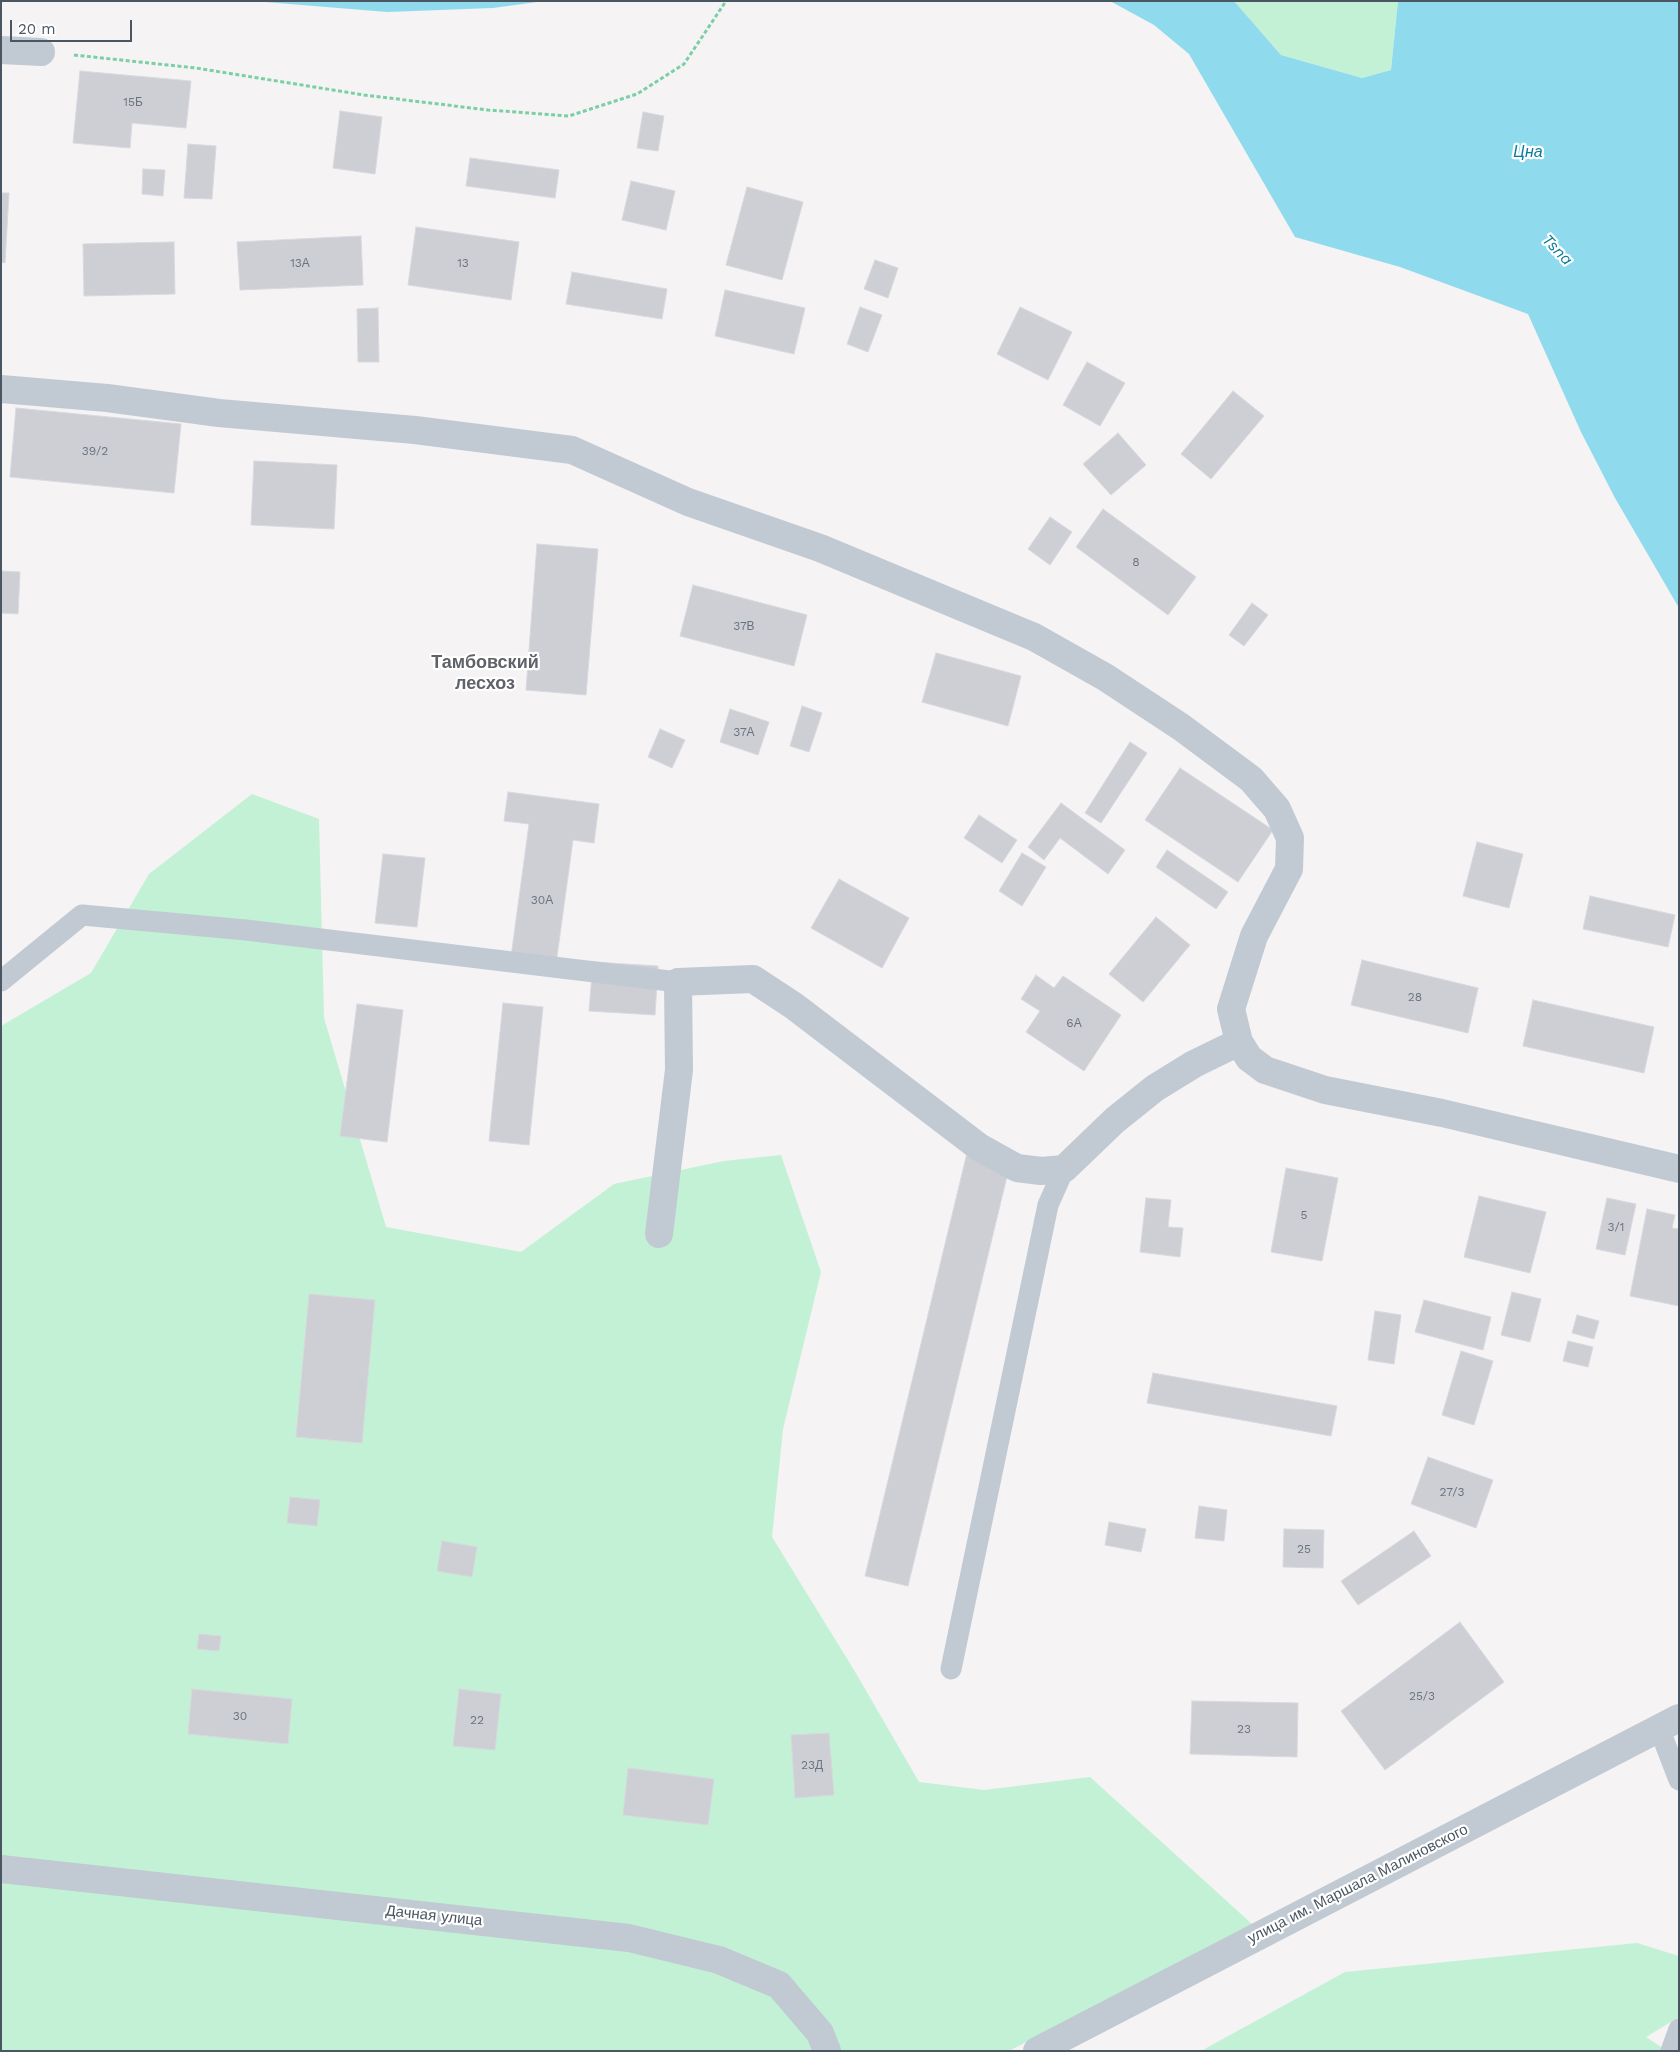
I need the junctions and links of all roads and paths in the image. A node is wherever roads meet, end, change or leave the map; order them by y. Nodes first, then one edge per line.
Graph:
1 (726, 1) edge
2 (1, 50) edge
3 (41, 52) joint
4 (1, 389) edge
5 (1, 981) edge
6 (678, 982) junction
7 (1239, 1042) junction
8 (1064, 1169) junction
9 (1679, 1169) edge
10 (659, 1234) dead end
11 (950, 1669) dead end
12 (1669, 1723) edge
13 (1679, 1780) edge
14 (1, 1869) edge
15 (1679, 2029) edge
16 (827, 2051) edge
17 (1037, 2051) edge
18 (1671, 2051) edge

1 - 3 path
2 - 3 street
4 - 7 street
5 - 6 lane
6 - 8 street
6 - 10 street
7 - 8 street
7 - 9 street
8 - 11 lane
12 - 13 lane
12 - 17 street, улица им. Маршала Малиновского
14 - 16 street, Дачная улица
15 - 18 lane

